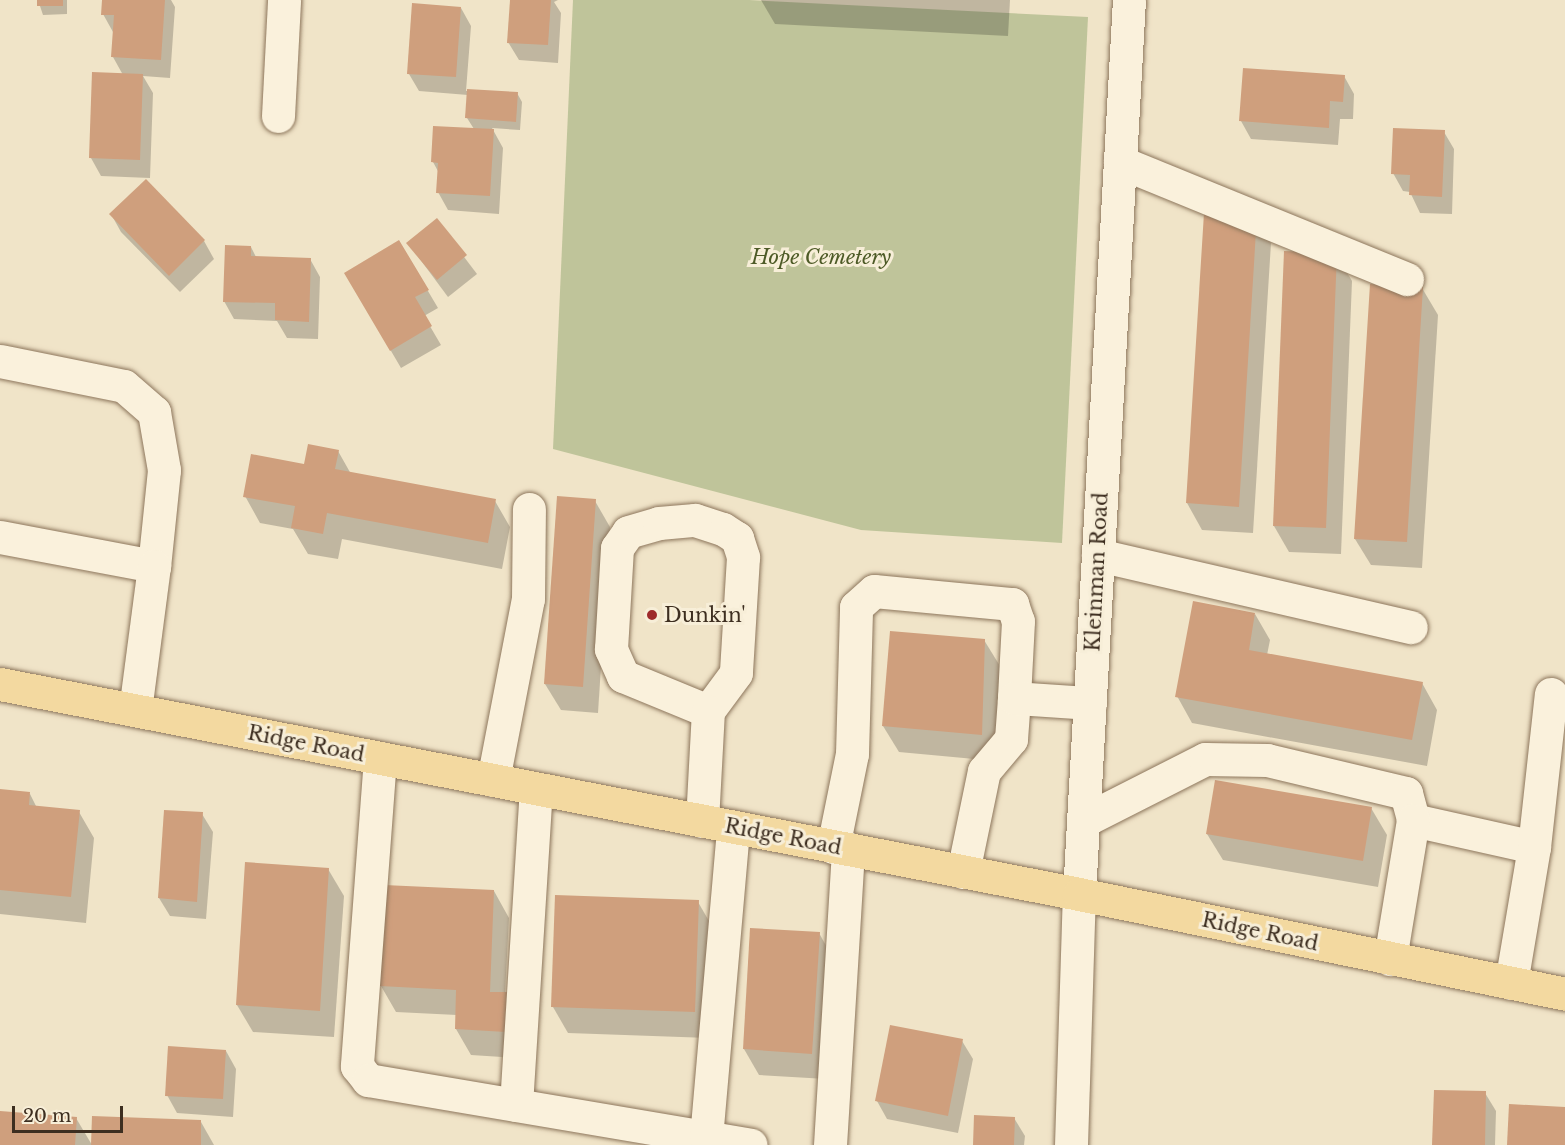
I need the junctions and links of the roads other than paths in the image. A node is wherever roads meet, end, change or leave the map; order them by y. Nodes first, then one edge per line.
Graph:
1 (284, 0) edge
2 (1129, 0) edge
3 (278, 116) dead end
4 (1120, 162) junction
5 (1407, 279) dead end
6 (0, 361) edge
7 (529, 509) dead end
8 (0, 537) edge
9 (1098, 555) junction
10 (154, 566) junction
11 (1411, 627) dead end
12 (0, 684) edge
13 (1551, 694) dead end
14 (1014, 698) junction
15 (1090, 703) junction
16 (135, 710) junction
17 (708, 711) junction
18 (380, 758) junction
19 (493, 780) junction
20 (536, 789) junction
21 (1413, 820) junction
22 (702, 821) junction
23 (1083, 821) junction
24 (733, 827) junction
25 (1534, 847) junction
26 (841, 848) junction
27 (963, 872) junction
28 (1079, 894) junction
29 (1390, 959) junction
30 (1511, 983) junction
31 (1565, 994) edge
32 (516, 1105) junction
33 (706, 1138) junction
34 (751, 1145) edge
35 (830, 1145) edge
36 (1071, 1145) edge

1 - 3 street
2 - 4 street, Kleinman Road
4 - 5 street
4 - 9 street, Kleinman Road
6 - 10 street
7 - 19 street
8 - 10 street
9 - 11 street
9 - 15 street, Kleinman Road
10 - 16 street
12 - 16 main road, Ridge Road
13 - 25 street
14 - 15 street
14 - 26 street
14 - 27 street
15 - 23 street, Kleinman Road
16 - 18 main road, Ridge Road
17 - 17 street
17 - 22 street
18 - 19 main road, Ridge Road
18 - 32 street
19 - 20 main road, Ridge Road
20 - 22 main road, Ridge Road
20 - 32 street
21 - 23 street
21 - 25 street
21 - 29 street
22 - 24 main road, Ridge Road
23 - 28 street, Kleinman Road
24 - 26 main road, Ridge Road
24 - 33 street
25 - 30 street
26 - 27 main road, Ridge Road
26 - 35 street
27 - 28 main road, Ridge Road
28 - 29 main road, Ridge Road
28 - 36 street, Kleinman Road
29 - 30 main road, Ridge Road
30 - 31 main road, Ridge Road
32 - 33 street
33 - 34 street

